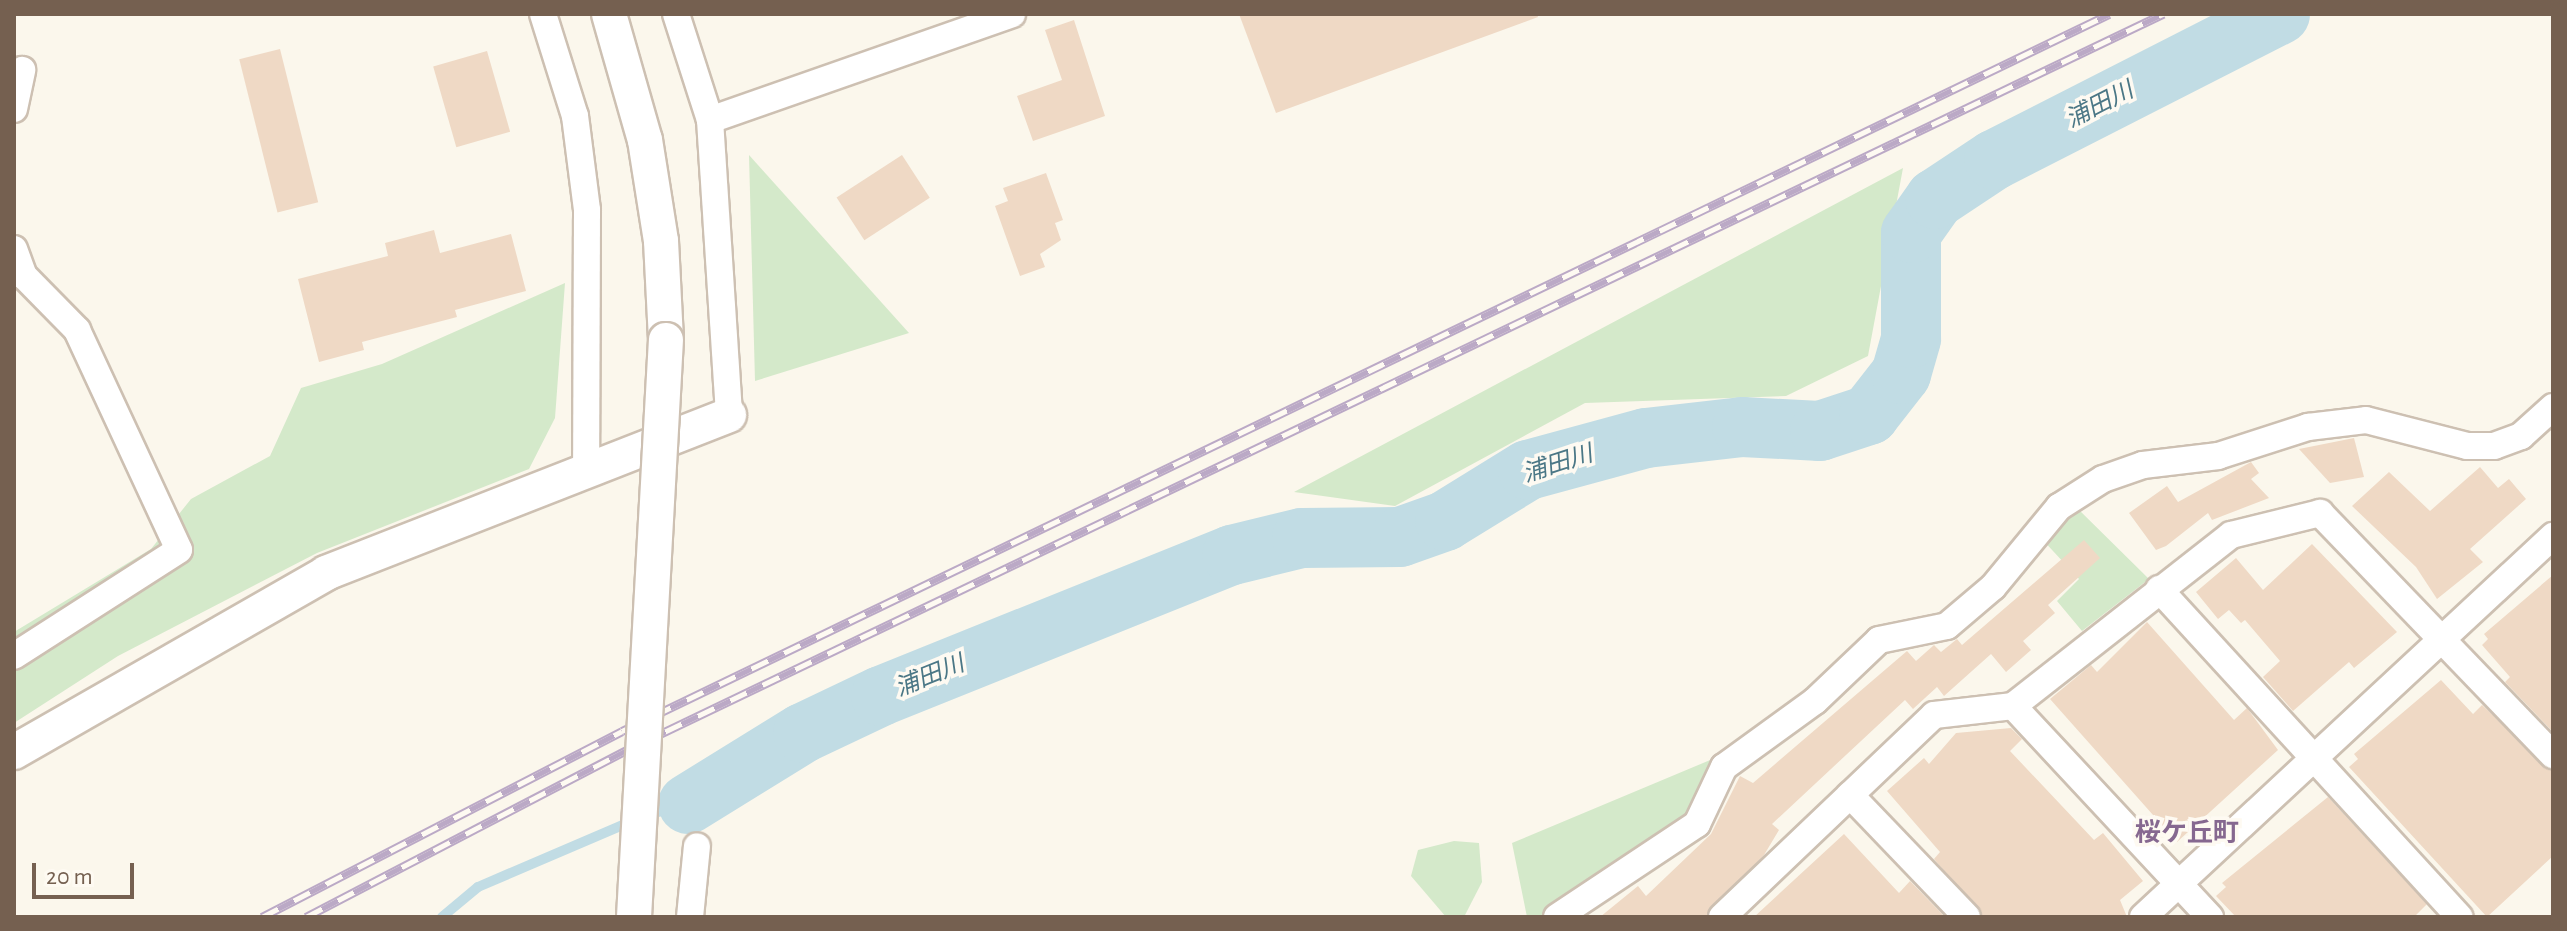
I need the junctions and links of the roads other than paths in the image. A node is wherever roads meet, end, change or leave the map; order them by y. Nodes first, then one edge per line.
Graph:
1 (543, 14) edge
2 (609, 14) edge
3 (676, 14) edge
4 (1012, 14) edge
5 (22, 70) dead end
6 (14, 109) edge
7 (710, 120) junction
8 (14, 249) edge
9 (2553, 407) edge
10 (729, 415) joint
11 (586, 470) junction
12 (2553, 536) edge
13 (2159, 589) junction
14 (2445, 638) junction
15 (14, 656) edge
16 (2013, 706) junction
17 (14, 752) edge
18 (2553, 755) edge
19 (2312, 757) junction
20 (1850, 795) junction
21 (697, 846) dead end
22 (2178, 883) junction
23 (634, 917) edge
24 (690, 917) edge
25 (1557, 917) edge
26 (1722, 917) edge
27 (1967, 917) edge
28 (2143, 917) edge
29 (2210, 917) edge
30 (2460, 917) edge

1 - 11 street
2 - 23 street, bridge
3 - 7 street
4 - 7 street
5 - 6 street
7 - 10 street
8 - 15 street
9 - 25 street
10 - 11 street
11 - 17 street
12 - 14 street
13 - 14 street
13 - 16 street
13 - 19 street
14 - 18 street
14 - 19 street
16 - 20 street
16 - 22 street
19 - 22 street
19 - 30 street
20 - 26 street
20 - 27 street
21 - 24 street
22 - 28 street
22 - 29 street

